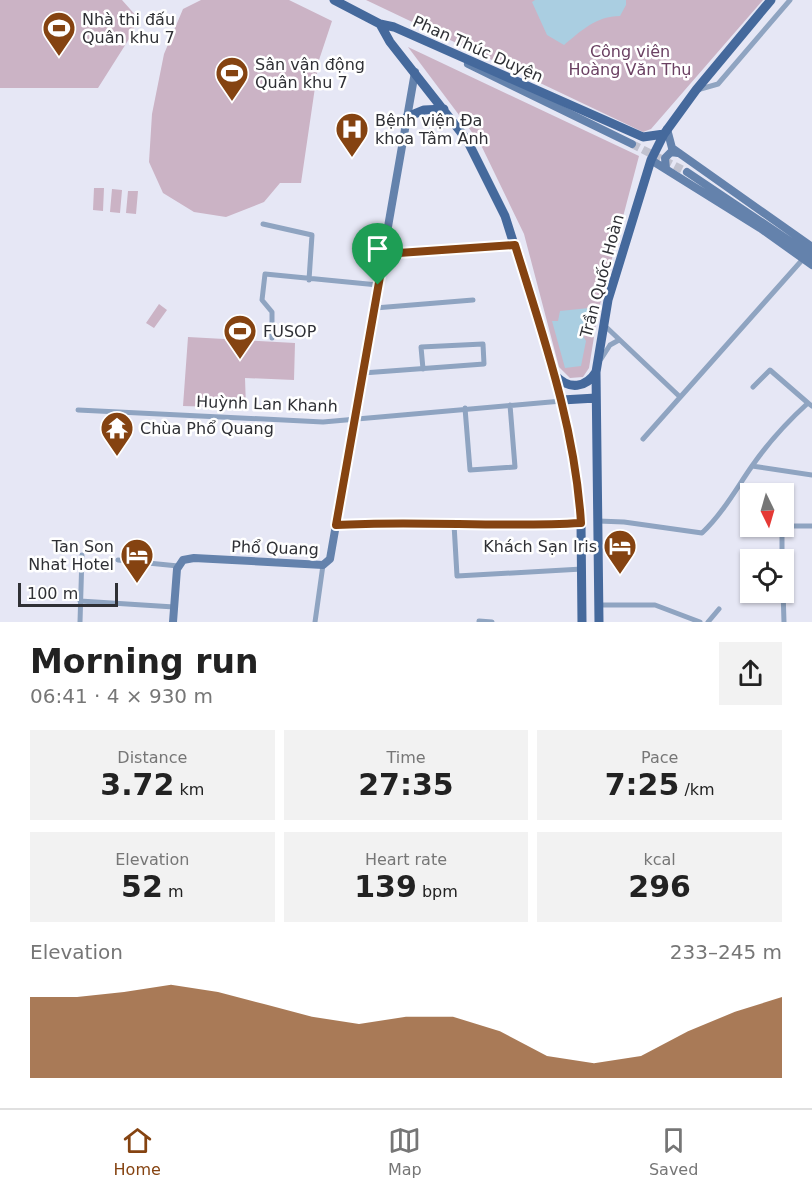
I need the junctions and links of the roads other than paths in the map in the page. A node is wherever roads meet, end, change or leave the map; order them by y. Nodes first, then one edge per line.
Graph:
1 (334, 0) edge
2 (771, 0) edge
3 (790, 0) edge
4 (380, 24) junction
5 (440, 49) junction
6 (415, 72) junction
7 (696, 90) junction
8 (444, 110) junction
9 (407, 117) junction
10 (666, 131) junction
11 (632, 144) tunnel mouth
12 (678, 153) junction
13 (651, 160) junction
14 (666, 169) junction
15 (687, 172) tunnel mouth
16 (263, 224) dead end
17 (515, 245) junction
18 (812, 247) edge
19 (384, 254) junction
20 (812, 256) edge
21 (803, 259) junction
22 (812, 265) edge
23 (309, 280) junction
24 (378, 285) junction
25 (473, 300) dead end
26 (375, 308) junction
27 (603, 324) junction
28 (272, 338) dead end
29 (619, 340) junction
30 (423, 369) junction
31 (596, 372) junction
32 (363, 373) junction
33 (555, 374) junction
34 (753, 387) dead end
35 (679, 396) junction
36 (596, 398) junction
37 (562, 400) junction
38 (510, 405) junction
39 (811, 405) edge
40 (465, 408) junction
41 (78, 410) dead end
42 (356, 418) junction
43 (643, 439) dead end
44 (752, 466) junction
45 (812, 474) edge
46 (598, 521) junction
47 (581, 523) junction
48 (454, 524) junction
49 (336, 525) junction
50 (794, 526) edge
51 (812, 526) edge
52 (82, 555) dead end
53 (118, 560) dead end
54 (323, 565) junction
55 (178, 566) junction
56 (582, 569) junction
57 (81, 601) junction
58 (783, 603) edge
59 (599, 605) junction
60 (174, 607) junction
61 (719, 609) dead end
62 (479, 621) edge
63 (80, 622) edge
64 (173, 622) edge
65 (315, 622) edge
66 (492, 622) edge
67 (582, 622) edge
68 (599, 622) edge
69 (700, 622) edge
70 (708, 622) edge
71 (784, 622) edge

1 - 4 main road, Phan Thúc Duyện
2 - 7 main road, Trần Quốc Hoàn
3 - 7 street
4 - 5 main road, Phan Thúc Duyện
4 - 6 main road
5 - 10 main road, Phan Thúc Duyện
5 - 11 main road
6 - 8 main road
6 - 9 main road, Phổ Quang
7 - 10 main road, Trần Quốc Hoàn
8 - 9 main road
8 - 17 main road
9 - 19 main road, Phổ Quang
10 - 12 main road
10 - 13 main road, Trần Quốc Hoàn
12 - 14 main road
12 - 18 main road
13 - 14 main road
13 - 27 main road, Trần Quốc Hoàn
14 - 21 main road
15 - 20 main road
16 - 23 street
17 - 19 street
17 - 33 main road
19 - 24 main road, Phổ Quang
21 - 22 main road
21 - 35 street
23 - 24 street
23 - 28 street
24 - 26 main road, Phổ Quang
25 - 26 street
26 - 32 main road, Phổ Quang
27 - 29 street
27 - 31 main road, Trần Quốc Hoàn
29 - 31 street
29 - 35 street
30 - 30 street
30 - 32 street
31 - 33 main road
31 - 36 main road, Trần Quốc Hoàn
32 - 42 main road, Phổ Quang
33 - 37 main road
34 - 39 street
35 - 43 street
36 - 37 main road
36 - 46 main road, Trần Quốc Hoàn
37 - 38 street, Huỳnh Lan Khanh
37 - 47 main road
38 - 40 street, Huỳnh Lan Khanh
38 - 40 street
39 - 44 street
40 - 42 street, Huỳnh Lan Khanh
41 - 42 street, Huỳnh Lan Khanh
42 - 49 main road, Phổ Quang
44 - 45 street
44 - 46 street
46 - 59 main road, Trần Quốc Hoàn
47 - 48 street
47 - 56 main road
48 - 49 street
48 - 56 street
49 - 54 main road, Phổ Quang
50 - 51 street
52 - 57 street
53 - 55 street
54 - 55 main road, Phổ Quang
54 - 65 street
55 - 60 main road
56 - 67 main road
57 - 60 street
57 - 63 street
58 - 71 street
59 - 68 main road, Trần Quốc Hoàn
59 - 69 street
60 - 64 main road
61 - 70 street
62 - 66 street

